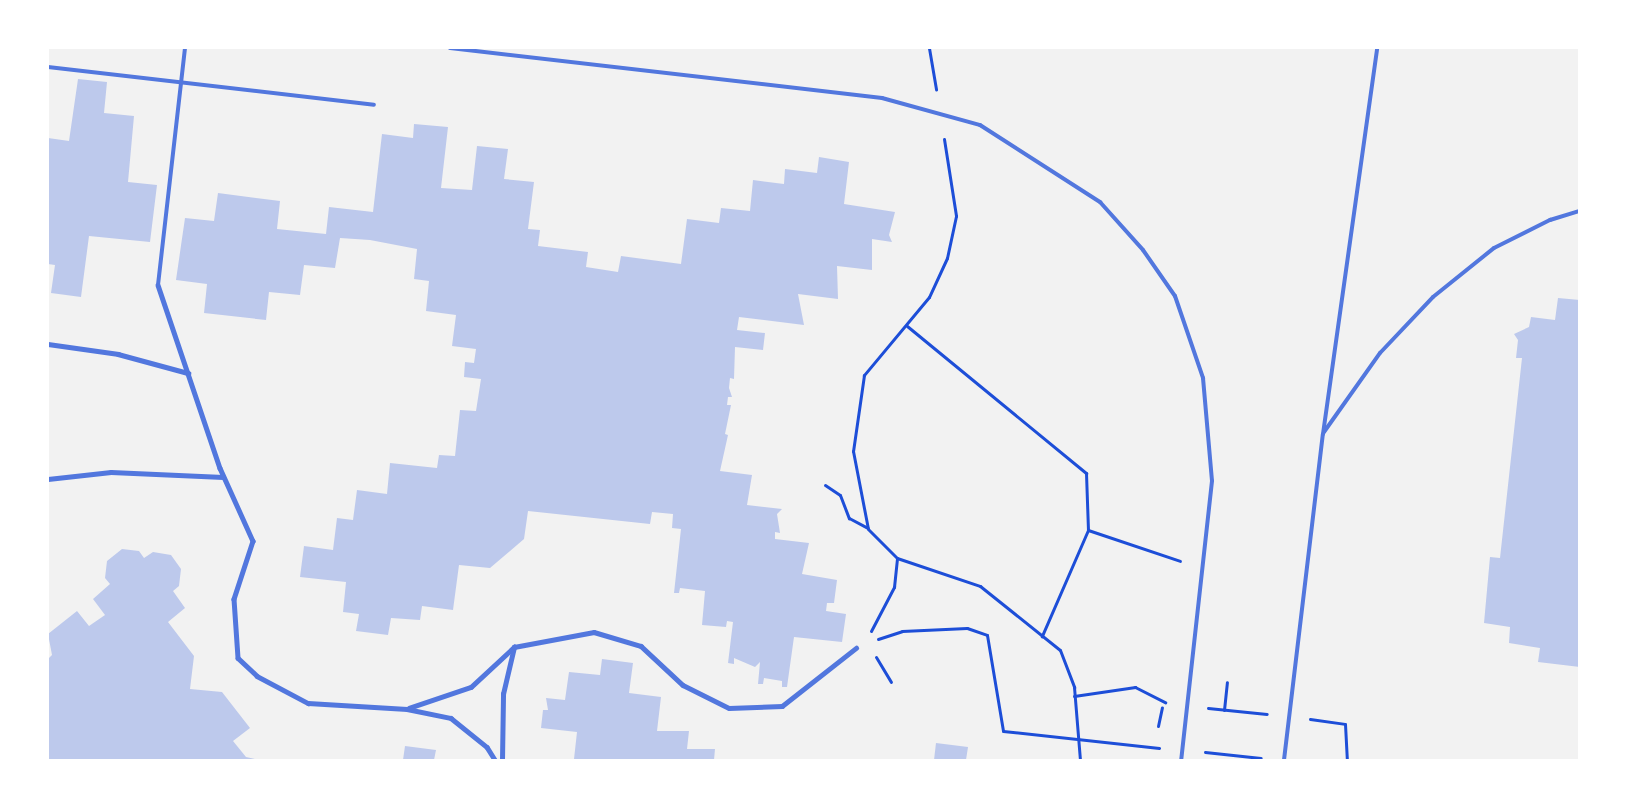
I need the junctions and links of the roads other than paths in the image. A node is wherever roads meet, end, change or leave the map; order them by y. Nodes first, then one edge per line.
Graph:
1 (184, 48) edge
2 (450, 48) edge
3 (1377, 48) edge
4 (48, 66) edge
5 (181, 79) junction
6 (374, 105) dead end
7 (1580, 211) edge
8 (158, 285) joint
9 (48, 344) edge
10 (188, 373) junction
11 (1323, 434) junction
12 (223, 477) junction
13 (48, 479) edge
14 (514, 647) junction
15 (856, 648) road end
16 (407, 709) junction
17 (495, 760) edge
18 (502, 760) edge
19 (1181, 760) edge
20 (1284, 760) edge

1 - 5 lane
2 - 19 lane
3 - 11 lane
4 - 5 lane
5 - 6 lane
5 - 8 lane
7 - 11 lane
8 - 10 street
9 - 10 street
10 - 12 street
11 - 20 lane
12 - 13 street
12 - 16 street
14 - 15 street
14 - 16 street
14 - 18 street
16 - 17 street

